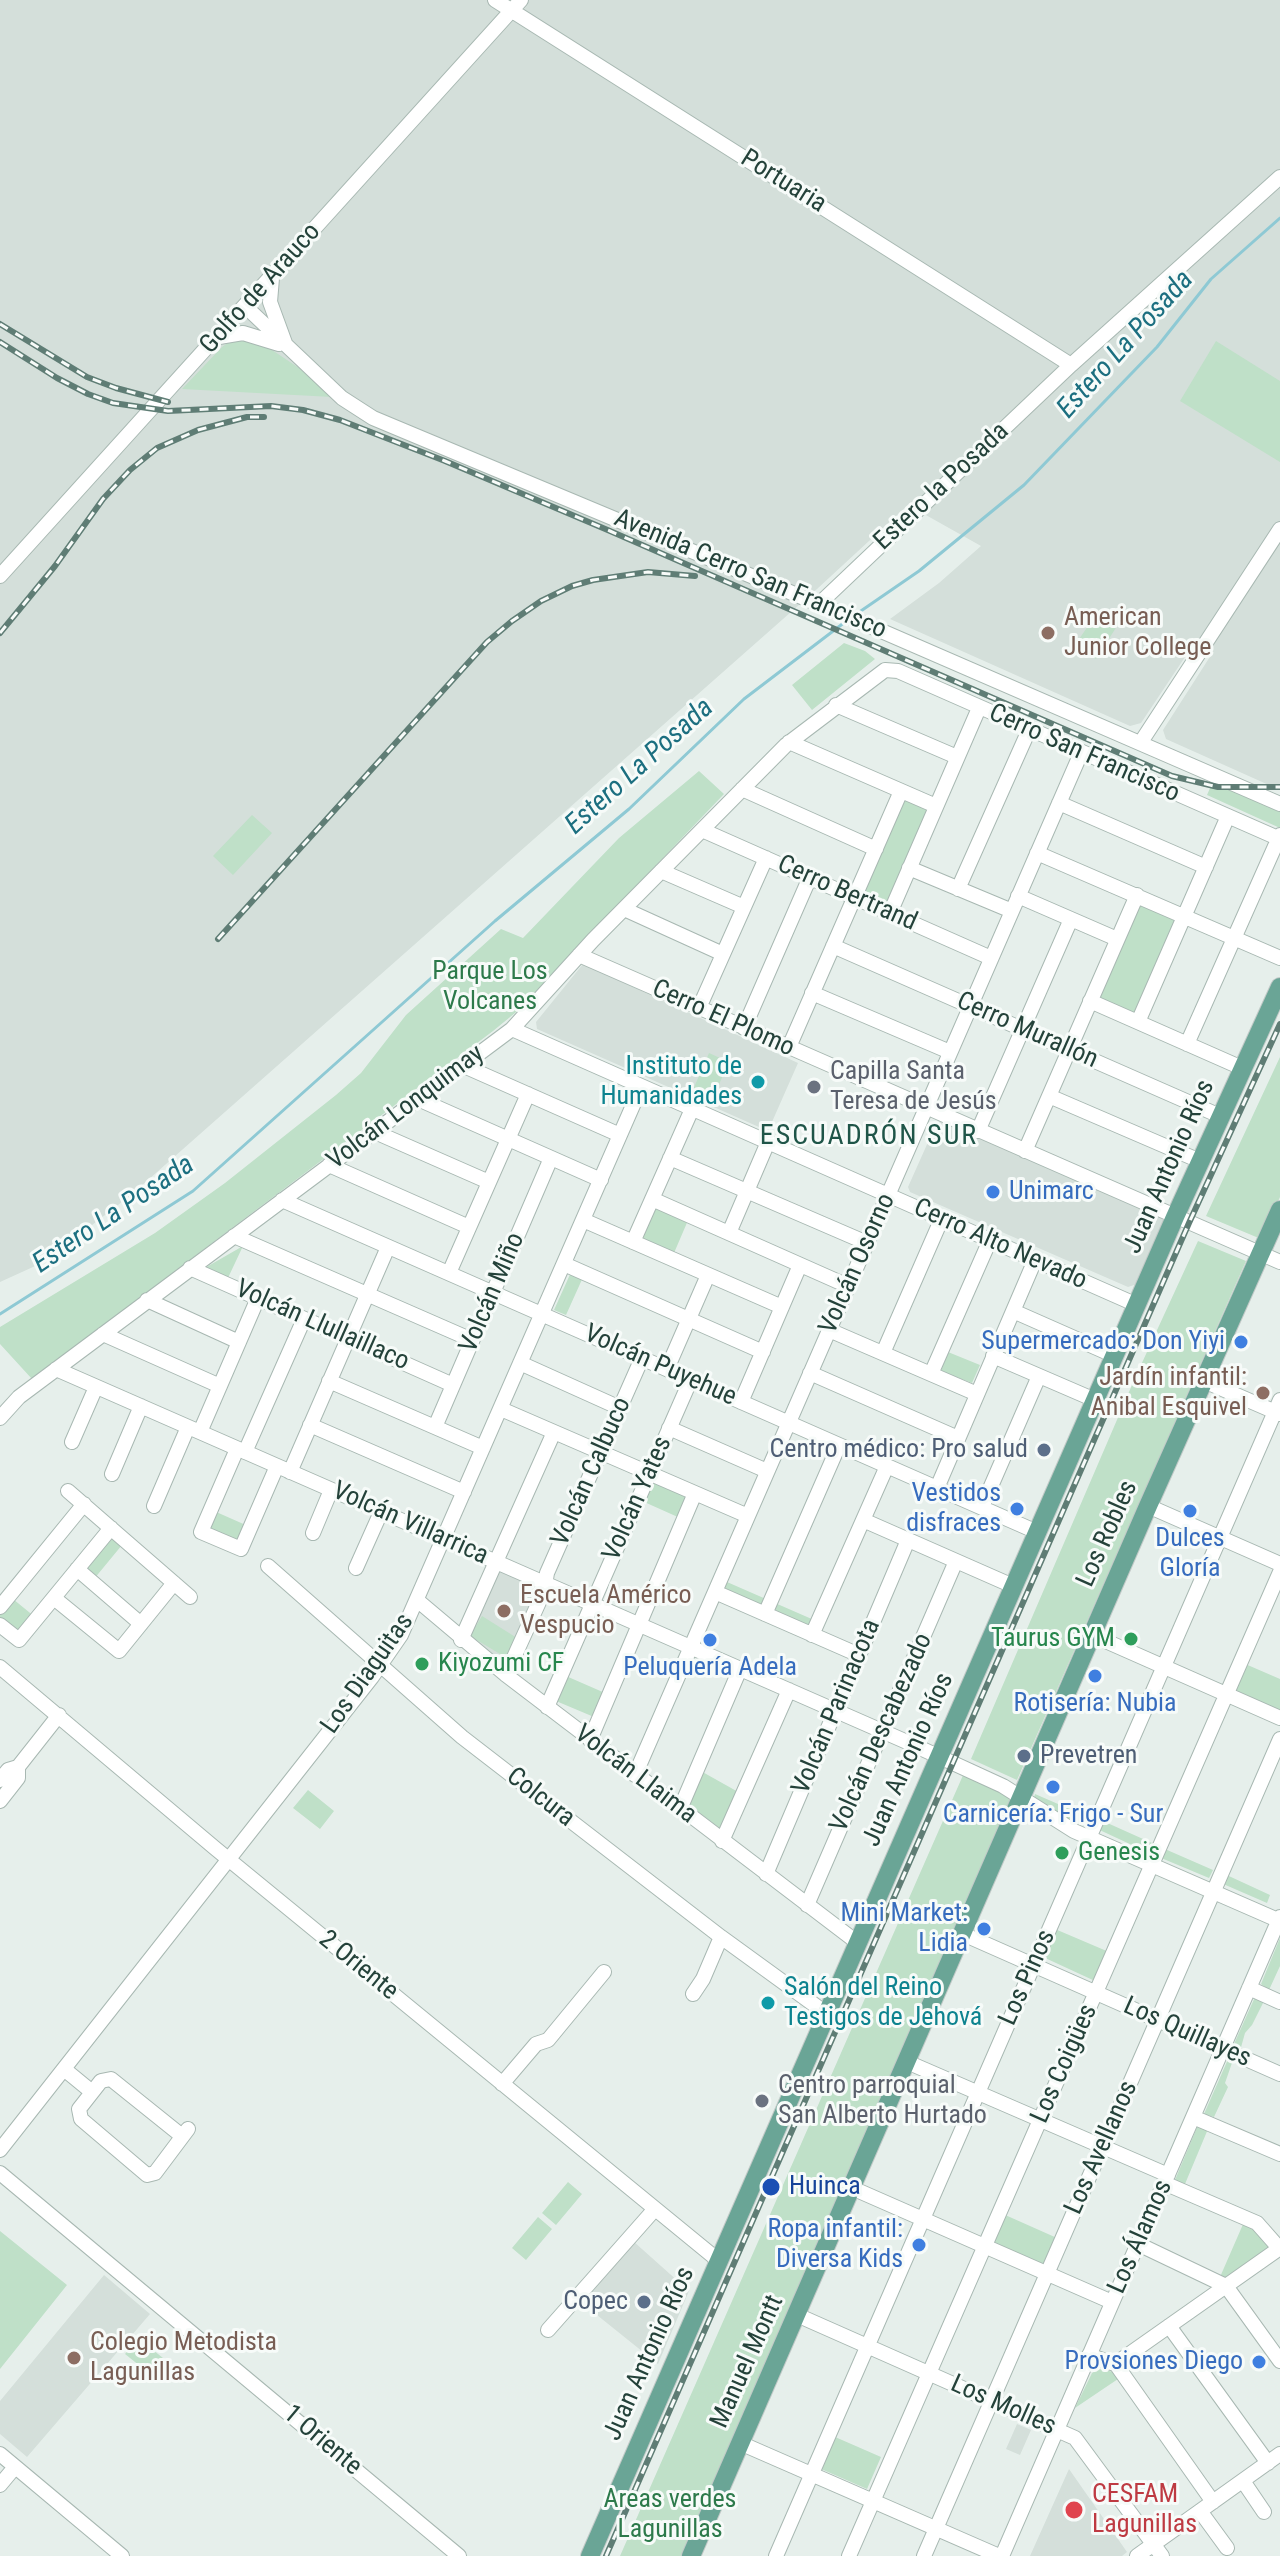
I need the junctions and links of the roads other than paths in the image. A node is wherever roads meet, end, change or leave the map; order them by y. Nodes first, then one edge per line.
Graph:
1 (495, 0) edge
2 (516, 5) edge
3 (1280, 177) edge
4 (272, 277) junction
5 (246, 307) junction
6 (219, 337) junction
7 (286, 347) junction
8 (1071, 365) junction
9 (1280, 529) edge
10 (0, 576) edge
11 (819, 604) junction
12 (889, 669) joint
13 (836, 705) junction
14 (979, 708) junction
15 (1029, 730) junction
16 (789, 742) junction
17 (1141, 742) junction
18 (1081, 753) junction
19 (957, 757) junction
20 (742, 789) junction
21 (901, 791) junction
22 (1059, 803) junction
23 (1280, 804) edge
24 (936, 806) junction
25 (1228, 816) junction
26 (702, 830) junction
27 (1280, 837) edge
28 (876, 849) junction
29 (1037, 853) junction
30 (766, 858) junction
31 (1206, 867) junction
32 (909, 868) junction
33 (661, 871) junction
34 (810, 877) junction
35 (958, 889) junction
36 (1137, 895) junction
37 (1018, 896) junction
38 (855, 897) junction
39 (744, 907) junction
40 (624, 909) junction
41 (1012, 911) junction
42 (890, 913) junction
43 (1184, 916) junction
44 (1071, 919) junction
45 (1234, 938) junction
46 (1117, 939) junction
47 (833, 946) junction
48 (723, 954) junction
49 (579, 955) junction
50 (991, 958) junction
51 (1280, 958) edge
52 (1280, 987) edge
53 (812, 993) junction
54 (1090, 1001) junction
55 (970, 1006) junction
56 (699, 1008) junction
57 (1138, 1022) junction
58 (744, 1028) junction
59 (512, 1029) junction
60 (1023, 1029) junction
61 (1187, 1044) junction
62 (789, 1047) junction
63 (1069, 1050) junction
64 (950, 1052) junction
65 (464, 1066) junction
66 (1242, 1068) junction
67 (641, 1087) junction
68 (528, 1094) junction
69 (1049, 1096) junction
70 (418, 1099) junction
71 (926, 1108) junction
72 (692, 1109) junction
73 (1220, 1116) junction
74 (978, 1131) junction
75 (375, 1132) junction
76 (620, 1135) junction
77 (508, 1139) junction
78 (768, 1142) junction
79 (1025, 1151) junction
80 (551, 1158) junction
81 (670, 1158) junction
82 (1200, 1161) junction
83 (329, 1165) junction
84 (601, 1180) junction
85 (489, 1182) junction
86 (747, 1191) junction
87 (888, 1195) junction
88 (652, 1199) junction
89 (282, 1200) junction
90 (1280, 1210) edge
91 (1175, 1217) junction
92 (942, 1218) junction
93 (583, 1220) junction
94 (469, 1227) junction
95 (729, 1233) junction
96 (234, 1236) junction
97 (990, 1240) junction
98 (633, 1242) junction
99 (867, 1243) junction
100 (388, 1247) junction
101 (1261, 1254) junction
102 (1035, 1260) junction
103 (1280, 1262) edge
104 (564, 1264) junction
105 (800, 1265) junction
106 (190, 1268) junction
107 (449, 1273) junction
108 (708, 1275) junction
109 (848, 1286) junction
110 (493, 1293) junction
111 (367, 1294) junction
112 (258, 1298) junction
113 (147, 1300) junction
114 (1137, 1305) junction
115 (782, 1307) junction
116 (1013, 1311) junction
117 (542, 1314) junction
118 (304, 1319) junction
119 (689, 1319) junction
120 (829, 1330) junction
121 (103, 1334) junction
122 (348, 1338) junction
123 (472, 1340) junction
124 (239, 1342) junction
125 (763, 1352) junction
126 (883, 1353) junction
127 (993, 1356) junction
128 (1115, 1356) junction
129 (642, 1358) junction
130 (520, 1363) junction
131 (56, 1369) junction
132 (667, 1369) junction
133 (810, 1373) junction
134 (931, 1374) junction
135 (1039, 1376) junction
136 (691, 1379) junction
137 (329, 1381) junction
138 (1204, 1381) junction
139 (453, 1385) junction
140 (220, 1386) junction
141 (96, 1387) junction
142 (977, 1394) junction
143 (1095, 1400) junction
144 (741, 1402) junction
145 (141, 1406) junction
146 (620, 1408) junction
147 (501, 1409) junction
148 (1278, 1409) edge
149 (0, 1418) edge
150 (789, 1422) junction
151 (310, 1425) junction
152 (435, 1427) junction
153 (669, 1428) junction
154 (194, 1430) junction
155 (554, 1432) junction
156 (958, 1438) junction
157 (72, 1442) dead end
158 (839, 1445) junction
159 (483, 1448) junction
160 (241, 1450) junction
161 (601, 1452) junction
162 (887, 1466) junction
163 (284, 1469) junction
164 (767, 1471) junction
165 (650, 1473) junction
166 (112, 1474) dead end
167 (937, 1488) junction
168 (331, 1490) junction
169 (68, 1491) dead end
170 (464, 1492) junction
171 (695, 1493) junction
172 (84, 1504) junction
173 (154, 1506) dead end
174 (1148, 1506) junction
175 (982, 1507) junction
176 (381, 1512) junction
177 (748, 1516) junction
178 (863, 1520) junction
179 (111, 1528) junction
180 (1037, 1532) junction
181 (313, 1533) dead end
182 (1220, 1537) junction
183 (444, 1539) junction
184 (908, 1540) junction
185 (956, 1561) junction
186 (496, 1562) junction
187 (1280, 1564) edge
188 (268, 1566) dead end
189 (356, 1568) dead end
190 (77, 1569) junction
191 (1280, 1572) edge
192 (174, 1583) junction
193 (545, 1583) junction
194 (1013, 1586) junction
195 (715, 1592) junction
196 (190, 1597) dead end
197 (54, 1598) junction
198 (417, 1600) junction
199 (593, 1604) junction
200 (0, 1607) edge
201 (765, 1614) junction
202 (141, 1624) junction
203 (639, 1625) junction
204 (2, 1630) edge
205 (812, 1635) junction
206 (1092, 1635) junction
207 (461, 1640) junction
208 (691, 1647) junction
209 (859, 1655) junction
210 (379, 1666) junction
211 (1164, 1666) junction
212 (740, 1669) junction
213 (506, 1675) junction
214 (3, 1676) edge
215 (789, 1690) junction
216 (1227, 1694) junction
217 (547, 1707) junction
218 (835, 1710) junction
219 (59, 1715) junction
220 (1280, 1718) edge
221 (883, 1732) junction
222 (1280, 1739) edge
223 (590, 1740) junction
224 (939, 1757) junction
225 (18, 1767) junction
226 (635, 1775) junction
227 (0, 1780) edge
228 (1022, 1798) junction
229 (0, 1801) edge
230 (680, 1809) junction
231 (1089, 1838) junction
232 (722, 1841) junction
233 (229, 1860) junction
234 (1152, 1865) junction
235 (766, 1874) junction
236 (1213, 1892) junction
237 (807, 1905) junction
238 (1279, 1920) edge
239 (963, 1934) junction
240 (721, 1937) junction
241 (858, 1943) junction
242 (1033, 1965) junction
243 (604, 1972) dead end
244 (1249, 1988) junction
245 (1096, 1993) junction
246 (693, 1994) dead end
247 (1280, 2002) edge
248 (827, 2014) junction
249 (1158, 2020) junction
250 (1223, 2049) junction
251 (907, 2062) junction
252 (64, 2069) junction
253 (1280, 2074) edge
254 (502, 2084) junction
255 (92, 2092) junction
256 (978, 2093) junction
257 (1193, 2117) junction
258 (1040, 2120) junction
259 (1102, 2147) junction
260 (0, 2150) edge
261 (1280, 2154) edge
262 (0, 2173) edge
263 (1166, 2179) junction
264 (852, 2188) junction
265 (654, 2210) junction
266 (923, 2219) junction
267 (1138, 2244) junction
268 (985, 2246) junction
269 (1280, 2248) edge
270 (719, 2261) junction
271 (1047, 2274) junction
272 (1226, 2286) junction
273 (1112, 2302) junction
274 (797, 2315) junction
275 (1169, 2326) junction
276 (548, 2330) dead end
277 (867, 2347) junction
278 (1089, 2355) junction
279 (1280, 2361) edge
280 (1115, 2363) junction
281 (930, 2375) junction
282 (993, 2402) junction
283 (1057, 2430) junction
284 (740, 2443) junction
285 (0, 2454) edge
286 (1274, 2458) edge
287 (15, 2467) junction
288 (811, 2474) junction
289 (1243, 2481) junction
290 (0, 2485) edge
291 (873, 2501) junction
292 (1213, 2502) junction
293 (1200, 2511) junction
294 (1264, 2512) dead end
295 (936, 2529) junction
296 (1227, 2548) dead end
297 (1158, 2550) edge
298 (122, 2556) edge
299 (459, 2556) edge
300 (590, 2556) edge
301 (691, 2556) edge
302 (776, 2556) edge
303 (849, 2556) edge
304 (924, 2556) edge
305 (1000, 2556) edge
306 (1137, 2556) edge

1 - 2 street, Portuaria
2 - 4 street, Golfo de Arauco
2 - 8 street, Portuaria
3 - 8 street, Estero la Posada
4 - 5 street, Golfo de Arauco
4 - 7 street
5 - 6 street, Golfo de Arauco
5 - 7 street, Avenida Cerro San Francisco
6 - 7 street
6 - 10 street, Golfo de Arauco
7 - 11 street, Avenida Cerro San Francisco
8 - 11 street, Estero la Posada
9 - 17 street
11 - 17 street, Avenida Cerro San Francisco
12 - 13 street, Volcán Lonquimay
12 - 14 street, Cerro San Francisco
13 - 16 street, Volcán Lonquimay
13 - 19 street
14 - 15 street, Cerro San Francisco
14 - 19 street
15 - 18 street, Cerro San Francisco
15 - 35 street
16 - 20 street, Volcán Lonquimay
16 - 21 street
17 - 23 street, Avenida Cerro San Francisco
18 - 22 street, Volcán Osorno
18 - 25 street, Cerro San Francisco
19 - 24 street
20 - 26 street, Volcán Lonquimay
20 - 28 street
21 - 24 street
21 - 28 street
22 - 29 street, Volcán Osorno
22 - 31 street
24 - 32 street
25 - 27 street, Cerro San Francisco
25 - 31 street
26 - 30 street, Cerro Bertrand
26 - 33 street, Volcán Lonquimay
27 - 45 street
28 - 38 street
29 - 36 street
29 - 37 street, Volcán Osorno
30 - 34 street, Cerro Bertrand
30 - 39 street
31 - 43 street
32 - 35 street
32 - 42 street
33 - 39 street
33 - 40 street, Volcán Lonquimay
34 - 38 street, Cerro Bertrand
34 - 58 street
35 - 41 street
36 - 43 street
36 - 46 street
37 - 41 street, Volcán Osorno
37 - 44 street
38 - 42 street, Cerro Bertrand
38 - 47 street
39 - 48 street
40 - 48 street
40 - 49 street, Volcán Lonquimay
41 - 50 street, Volcán Osorno
42 - 50 street, Cerro Bertrand
43 - 45 street
43 - 57 street
44 - 46 street
44 - 60 street
45 - 51 street
45 - 61 street
46 - 54 street
47 - 53 street
47 - 55 street, Cerro Murallón
48 - 56 street
49 - 56 street, Cerro El Plomo
49 - 59 street, Volcán Lonquimay
50 - 55 street, Volcán Osorno
52 - 66 main road, Juan Antonio Ríos
53 - 62 street
53 - 64 street
54 - 57 street
54 - 63 street
55 - 60 street, Cerro Murallón
55 - 64 street, Volcán Osorno
56 - 58 street, Cerro El Plomo
57 - 61 street
58 - 62 street, Cerro El Plomo
59 - 65 street, Volcán Lonquimay
59 - 67 street, Cerro Alto Nevado
60 - 63 street, Cerro Murallón
60 - 74 street
61 - 66 street
62 - 71 street, Cerro El Plomo
63 - 69 street
63 - 73 street, Cerro Murallón
64 - 71 street, Volcán Osorno
65 - 68 street
65 - 70 street, Volcán Lonquimay
66 - 73 main road, Juan Antonio Ríos
67 - 72 street, Cerro Alto Nevado
67 - 76 street, Los Diaguitas
68 - 76 street
68 - 77 street
69 - 79 street
69 - 82 street
70 - 75 street, Volcán Lonquimay
70 - 77 street
71 - 74 street, Cerro El Plomo
71 - 87 street, Volcán Osorno
72 - 78 street, Cerro Alto Nevado
72 - 81 street
73 - 82 main road, Juan Antonio Ríos
74 - 79 street, Cerro El Plomo
75 - 83 street, Volcán Lonquimay
75 - 85 street
76 - 84 street, Los Diaguitas
77 - 80 street
77 - 85 street
78 - 86 street
78 - 87 street, Cerro Alto Nevado
79 - 91 street, Cerro El Plomo
80 - 84 street
80 - 110 street, Volcán Miño
81 - 86 street
81 - 88 street
82 - 91 main road, Juan Antonio Ríos
83 - 89 street, Volcán Lonquimay
83 - 94 street
84 - 93 street, Los Diaguitas
85 - 94 street
86 - 95 street
86 - 99 street
87 - 92 street, Cerro Alto Nevado
87 - 99 street, Volcán Osorno
88 - 95 street
88 - 98 street
89 - 96 street, Volcán Lonquimay
89 - 100 street, Volcán Puyehue
90 - 101 main road, Los Robles
91 - 101 street, Cerro El Plomo
91 - 114 main road, Juan Antonio Ríos
92 - 97 street, Cerro Alto Nevado
92 - 126 street
93 - 98 street
93 - 104 street, Los Diaguitas
94 - 107 street
95 - 105 street
96 - 106 street, Volcán Lonquimay
96 - 111 street
97 - 102 street, Cerro Alto Nevado
97 - 134 street
98 - 108 street
99 - 109 street, Volcán Osorno
100 - 107 street, Volcán Puyehue
100 - 111 street
101 - 103 street, Cerro El Plomo
101 - 138 main road, Los Robles
102 - 114 street, Cerro Alto Nevado
102 - 116 street
104 - 117 street, Los Diaguitas
104 - 119 street
105 - 109 street
105 - 115 street
106 - 112 street, Volcán Llullaillaco
106 - 113 street, Volcán Lonquimay
107 - 110 street, Volcán Puyehue
108 - 115 street
108 - 119 street
109 - 120 street, Volcán Osorno
110 - 117 street, Volcán Puyehue
110 - 123 street, Volcán Miño
111 - 122 street
111 - 123 street
112 - 118 street, Volcán Llullaillaco
112 - 124 street
113 - 121 street, Volcán Lonquimay
113 - 124 street
114 - 128 main road, Juan Antonio Ríos
115 - 125 street
116 - 127 street
116 - 128 street
117 - 129 street, Volcán Puyehue
117 - 130 street, Los Diaguitas
118 - 122 street, Volcán Llullaillaco
118 - 160 street
119 - 125 street
119 - 132 street
120 - 126 street
120 - 133 street, Volcán Osorno
121 - 131 street, Volcán Lonquimay
121 - 140 street
122 - 137 street
122 - 139 street, Volcán Llullaillaco
123 - 139 street, Volcán Miño
124 - 140 street
125 - 144 street
126 - 134 street
127 - 135 street
127 - 142 street
128 - 143 main road, Juan Antonio Ríos
129 - 132 street, Volcán Puyehue
129 - 146 street, Volcán Calbuco
130 - 146 street
130 - 147 street, Los Diaguitas
131 - 141 street, Volcán Villarrica
131 - 149 street, Volcán Lonquimay
132 - 136 street, Volcán Puyehue
133 - 150 street, Volcán Osorno
133 - 156 street
134 - 142 street
135 - 143 street
135 - 175 street
136 - 144 street, Volcán Puyehue
136 - 153 street, Volcán Yates
137 - 151 street
137 - 152 street
138 - 148 street
138 - 174 main road, Los Robles
139 - 152 street, Volcán Miño
140 - 154 street
141 - 145 street, Volcán Villarrica
141 - 157 street
142 - 156 street
143 - 180 main road, Juan Antonio Ríos
144 - 150 street, Volcán Puyehue
145 - 154 street, Volcán Villarrica
145 - 166 street
146 - 161 street, Volcán Calbuco
147 - 155 street
147 - 159 street, Los Diaguitas
148 - 182 street, Los Pinos
150 - 158 street, Volcán Puyehue
150 - 164 street, Volcán Osorno
151 - 163 street
151 - 170 street
152 - 159 street
153 - 164 street
153 - 165 street, Volcán Yates
154 - 160 street, Volcán Villarrica
154 - 173 street
155 - 161 street
155 - 186 street
156 - 167 street
158 - 162 street, Volcán Puyehue
158 - 201 street
159 - 170 street, Los Diaguitas
160 - 163 street, Volcán Villarrica
160 - 163 street
161 - 165 street
161 - 193 street, Volcán Calbuco
162 - 167 street, Volcán Puyehue
162 - 178 street
163 - 168 street, Volcán Villarrica
164 - 177 street, Volcán Osorno
165 - 171 street
165 - 199 street, Volcán Yates
167 - 175 street, Volcán Puyehue
168 - 176 street, Volcán Villarrica
168 - 181 street
169 - 172 street
170 - 183 street, Los Diaguitas
171 - 177 street
171 - 203 street
172 - 179 street
172 - 200 street
174 - 182 street
174 - 206 main road, Los Robles
175 - 180 street, Volcán Puyehue
176 - 183 street, Volcán Villarrica
176 - 189 street
177 - 195 street, Volcán Osorno
178 - 184 street
178 - 205 street
179 - 190 street
179 - 192 street
180 - 194 main road, Juan Antonio Ríos
182 - 187 street
182 - 211 street, Los Pinos
183 - 186 street, Volcán Villarrica
183 - 198 street, Los Diaguitas
184 - 185 street
184 - 209 street, Volcán Parinacota
185 - 194 street
185 - 221 street, Volcán Descabezado
186 - 193 street, Volcán Villarrica
186 - 207 street
188 - 210 street, Colcura
190 - 197 street
190 - 202 street
191 - 216 street, Los Coigües
192 - 196 street
192 - 202 street
193 - 199 street, Volcán Villarrica
193 - 213 street, Volcán Calbuco
194 - 224 main road, Juan Antonio Ríos
195 - 201 street
195 - 208 street, Volcán Osorno
197 - 202 street
197 - 204 street
198 - 207 street, Volcán Llaima
198 - 210 street, Los Diaguitas
199 - 203 street, Volcán Villarrica
199 - 217 street, Volcán Yates
201 - 205 street
203 - 208 street, Volcán Villarrica
203 - 223 street
205 - 209 street
206 - 211 street
206 - 228 main road, Los Robles
207 - 213 street, Volcán Llaima
208 - 212 street, Volcán Villarrica
208 - 226 street, Volcán Osorno
209 - 218 street, Volcán Parinacota
210 - 233 street, Los Diaguitas
210 - 240 street, Colcura
211 - 216 street
211 - 231 street, Los Pinos
212 - 215 street, Volcán Villarrica
212 - 230 street
213 - 217 street, Volcán Llaima
214 - 219 street, 2 Oriente
215 - 218 street, Volcán Villarrica
215 - 232 street
216 - 220 street
216 - 234 street, Los Coigües
217 - 223 street, Volcán Llaima
218 - 221 street, Volcán Villarrica
218 - 235 street, Volcán Parinacota
219 - 225 street
219 - 233 street, 2 Oriente
221 - 224 street, Volcán Villarrica
221 - 237 street, Volcán Descabezado
222 - 236 street, Los Avellanos
223 - 226 street, Volcán Llaima
224 - 228 street, Volcán Villarrica
224 - 241 main road, Juan Antonio Ríos
225 - 227 street
225 - 229 street
226 - 230 street, Volcán Llaima
228 - 231 street, Volcán Villarrica
228 - 239 main road, Los Robles
230 - 232 street, Volcán Llaima
231 - 234 street, Volcán Villarrica
231 - 242 street, Los Pinos
232 - 235 street, Volcán Llaima
233 - 252 street, Los Diaguitas
233 - 254 street, 2 Oriente
234 - 236 street, Volcán Villarrica
234 - 245 street, Los Coigües
235 - 237 street, Volcán Llaima
236 - 238 street, Volcán Villarrica
236 - 249 street, Los Avellanos
237 - 241 street, Volcán Llaima
238 - 244 street, Los Álamos
239 - 242 street, Los Quillayes
239 - 251 main road, Los Robles
240 - 246 street
240 - 248 street, Colcura
241 - 248 main road, Juan Antonio Ríos
242 - 245 street, Los Quillayes
242 - 256 street, Los Pinos
243 - 254 street
244 - 247 street
244 - 250 street, Los Álamos
245 - 249 street, Los Quillayes
245 - 258 street, Los Coigües
248 - 270 main road, Juan Antonio Ríos
249 - 250 street, Los Quillayes
249 - 259 street, Los Avellanos
250 - 253 street, Los Quillayes
250 - 257 street, Los Álamos
251 - 256 street
251 - 264 main road, Los Robles
252 - 255 street
252 - 260 street, Los Diaguitas
254 - 265 street, 2 Oriente
255 - 255 street
256 - 258 street
256 - 266 street, Los Pinos
257 - 261 street
257 - 263 street, Los Álamos
258 - 259 street
258 - 268 street, Los Coigües
259 - 263 street
259 - 271 street, Los Avellanos
262 - 299 street, 1 Oriente
263 - 267 street, Los Álamos
263 - 269 street
264 - 266 street
264 - 274 main road, Manuel Montt
265 - 270 street, 2 Oriente
265 - 276 street
266 - 268 street
266 - 277 street, Los Pinos
267 - 272 street
267 - 273 street, Los Álamos
268 - 271 street
268 - 281 street, Los Coigües
269 - 272 street
270 - 300 main road, Juan Antonio Ríos
271 - 273 street
271 - 282 street, Los Avellanos
272 - 275 street
272 - 279 street
273 - 278 street, Los Álamos
274 - 277 street, Los Molles
274 - 284 main road, Manuel Montt
275 - 280 street
275 - 286 street
277 - 281 street, Los Molles
277 - 288 street, Los Pinos
278 - 280 street
278 - 283 street, Los Álamos
280 - 292 street
281 - 282 street, Los Molles
281 - 291 street, Los Coigües
282 - 283 street, Los Molles
282 - 295 street, Los Avellanos
283 - 297 street, Los Molles
283 - 305 street, Los Álamos
284 - 288 street
284 - 301 main road, Manuel Montt
285 - 287 street
286 - 289 street
287 - 290 street
287 - 298 street
288 - 291 street
288 - 302 street, Los Pinos
289 - 292 street
289 - 294 street
291 - 295 street
291 - 303 street, Los Coigües
292 - 293 street
293 - 296 street
293 - 297 street
295 - 304 street, Los Avellanos
295 - 305 street
297 - 306 street

